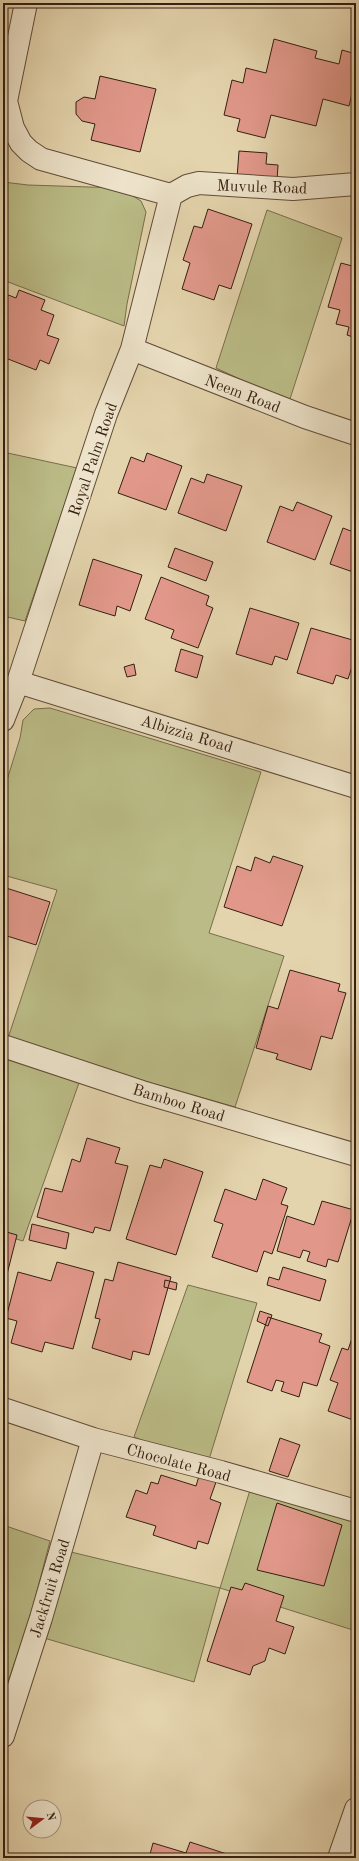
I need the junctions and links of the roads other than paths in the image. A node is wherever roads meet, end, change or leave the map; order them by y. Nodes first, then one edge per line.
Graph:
1 (26, 3) edge
2 (356, 184) edge
3 (171, 195) junction
4 (132, 349) junction
5 (356, 434) edge
6 (18, 682) junction
7 (3, 720) edge
8 (356, 787) edge
9 (3, 1046) edge
10 (356, 1156) edge
11 (3, 1409) edge
12 (93, 1439) junction
13 (356, 1511) edge
14 (3, 1736) edge
15 (356, 1809) edge
16 (339, 1858) edge

1 - 3 street
2 - 3 street, Muvule Road
3 - 4 street, Royal Palm Road
4 - 5 street, Neem Road
4 - 6 street, Royal Palm Road
6 - 7 street, Royal Palm Road
6 - 8 street, Albizzia Road
9 - 10 street, Bamboo Road
11 - 12 street, Chocolate Road
12 - 13 street, Chocolate Road
12 - 14 street, Jackfruit Road
15 - 16 street

